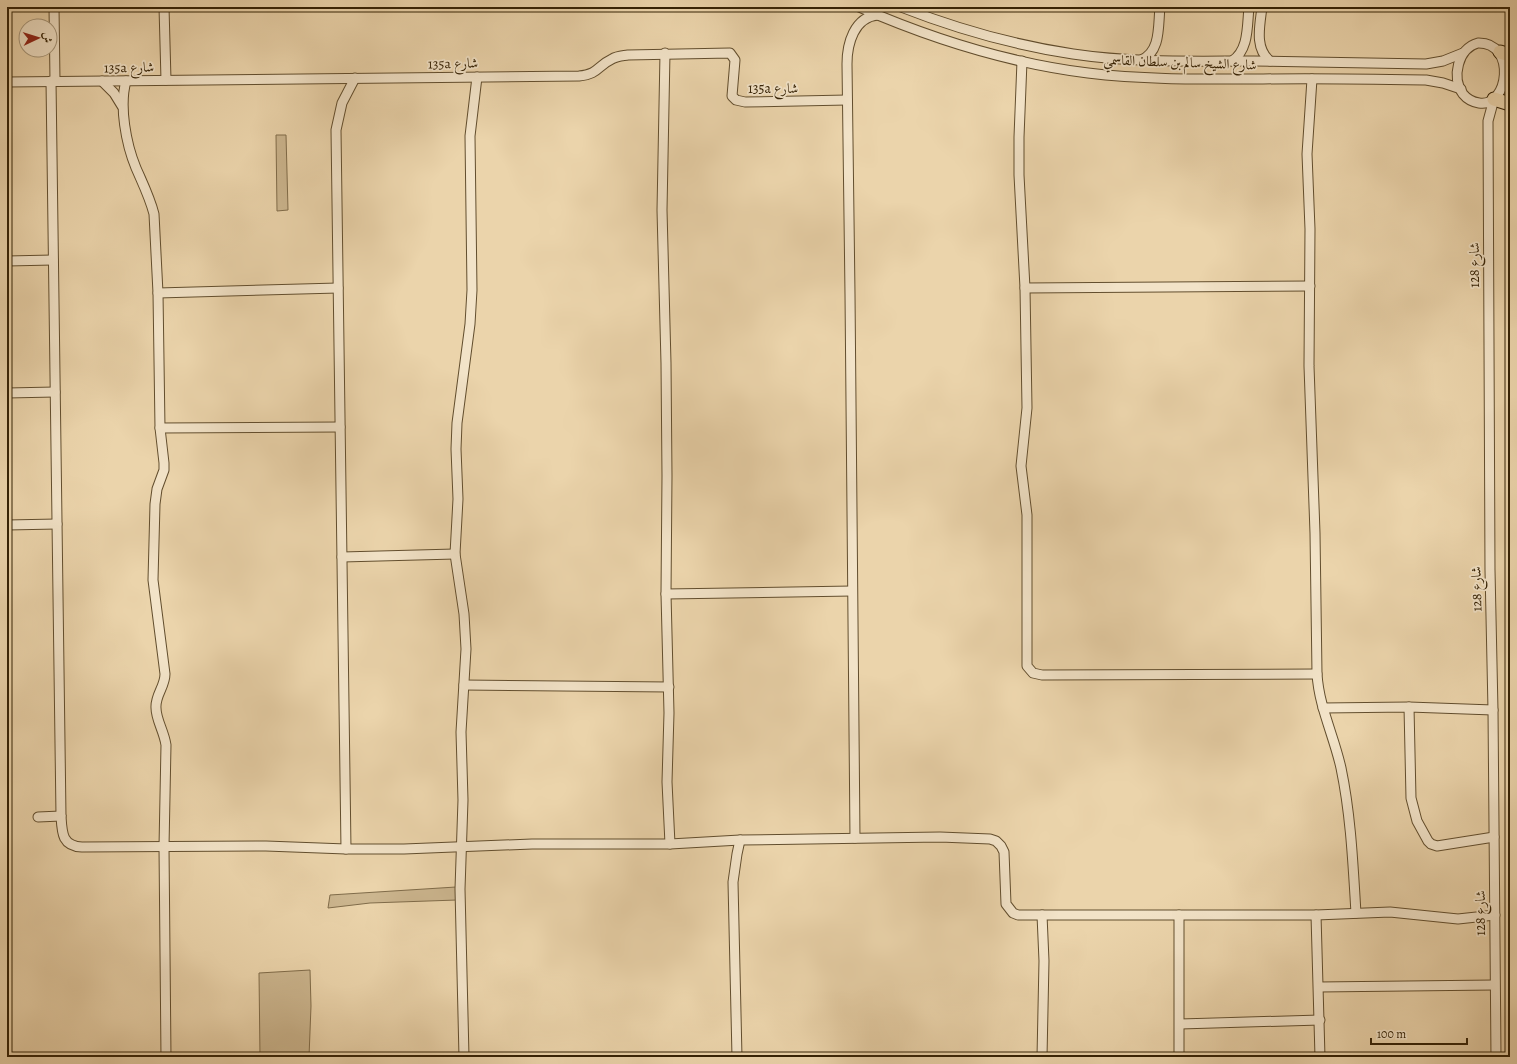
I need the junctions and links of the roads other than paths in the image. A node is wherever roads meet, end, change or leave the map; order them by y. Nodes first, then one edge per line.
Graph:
1 (54, 7) edge
2 (164, 7) edge
3 (854, 7) edge
4 (859, 7) edge
5 (901, 7) edge
6 (1160, 7) edge
7 (1249, 7) edge
8 (1262, 7) edge
9 (878, 15) junction
10 (1248, 19) junction
11 (857, 25) junction
12 (1260, 34) junction
13 (1156, 44) junction
14 (1463, 53) junction
15 (665, 54) junction
16 (1505, 57) edge
17 (1141, 60) junction
18 (1022, 61) junction
19 (1172, 61) junction
20 (1232, 61) junction
21 (1270, 62) junction
22 (1510, 73) edge
23 (477, 77) junction
24 (355, 78) junction
25 (1312, 78) junction
26 (166, 80) junction
27 (53, 81) junction
28 (102, 81) junction
29 (126, 81) junction
30 (7, 82) edge
31 (1510, 87) edge
32 (1460, 89) junction
33 (1496, 97) junction
34 (847, 100) junction
35 (1477, 103) junction
36 (1510, 104) edge
37 (122, 108) junction
38 (1488, 121) junction
39 (53, 260) junction
40 (7, 261) edge
41 (1310, 286) junction
42 (338, 288) junction
43 (1025, 288) junction
44 (158, 293) junction
45 (55, 392) junction
46 (7, 393) edge
47 (340, 427) junction
48 (160, 428) junction
49 (57, 524) junction
50 (7, 525) edge
51 (455, 554) junction
52 (342, 556) junction
53 (852, 591) junction
54 (666, 594) junction
55 (1317, 674) junction
56 (464, 685) junction
57 (669, 687) junction
58 (1409, 707) junction
59 (1323, 708) junction
60 (1493, 710) junction
61 (61, 816) junction
62 (38, 817) dead end
63 (855, 838) junction
64 (1494, 838) junction
65 (740, 840) junction
66 (670, 844) junction
67 (164, 847) junction
68 (461, 847) junction
69 (346, 849) junction
70 (1356, 913) junction
71 (1042, 915) junction
72 (1180, 915) junction
73 (1316, 915) junction
74 (1494, 915) junction
75 (1494, 985) junction
76 (1319, 987) junction
77 (1320, 1020) junction
78 (1180, 1024) junction
79 (166, 1057) edge
80 (464, 1057) edge
81 (737, 1057) edge
82 (1042, 1057) edge
83 (1179, 1057) edge
84 (1320, 1057) edge
85 (1496, 1057) edge

1 - 27 street
2 - 26 street
3 - 11 street
4 - 9 street, شارع الشيخ سالم بن سلطان القاسمي
5 - 17 street, شارع الشيخ سالم بن سلطان القاسمي
6 - 13 street
7 - 10 street
8 - 12 street
9 - 11 street
9 - 18 street, شارع الشيخ سالم بن سلطان القاسمي
10 - 12 street
10 - 20 street
11 - 34 street
12 - 21 street
13 - 17 street
13 - 19 street
14 - 16 street
14 - 21 street, شارع الشيخ سالم بن سلطان القاسمي
14 - 32 street
15 - 23 street, 135a شارع
15 - 34 street, 135a شارع
15 - 54 street
16 - 22 street
16 - 33 street
17 - 19 street, شارع الشيخ سالم بن سلطان القاسمي
18 - 25 street, شارع الشيخ سالم بن سلطان القاسمي
18 - 43 street
19 - 20 street, شارع الشيخ سالم بن سلطان القاسمي
20 - 21 street, شارع الشيخ سالم بن سلطان القاسمي
23 - 24 street, 135a شارع
23 - 51 street
24 - 26 street, 135a شارع
24 - 42 street
25 - 32 street, شارع الشيخ سالم بن سلطان القاسمي
25 - 41 street
26 - 29 street, 135a شارع
27 - 28 street, 135a شارع
27 - 30 street, 135a شارع
27 - 39 street
28 - 29 street, 135a شارع
28 - 37 street
29 - 37 street
31 - 33 street
32 - 35 street
33 - 35 street
33 - 36 highway
33 - 38 street, شارع 128
34 - 53 street
35 - 38 street
37 - 44 street
38 - 60 street, شارع 128
39 - 40 street
39 - 45 street
41 - 43 street
41 - 55 street
42 - 44 street
42 - 47 street
43 - 55 street
44 - 48 street
45 - 46 street
45 - 49 street
47 - 48 street
47 - 52 street
48 - 67 street
49 - 50 street
49 - 61 street
51 - 52 street
51 - 56 street
52 - 69 street
53 - 54 street
53 - 63 street
54 - 57 street
55 - 59 street
56 - 57 street
56 - 68 street
57 - 66 street
58 - 59 street
58 - 60 street
58 - 64 street
59 - 70 street
60 - 64 street, شارع 128
61 - 62 street
61 - 67 street
63 - 65 street
63 - 71 street
64 - 74 street, شارع 128
65 - 66 street
65 - 81 street
66 - 68 street
67 - 69 street
67 - 79 street
68 - 69 street
68 - 80 street
70 - 73 street
70 - 74 street
71 - 72 street
71 - 82 street
72 - 73 street
72 - 78 street
73 - 76 street
74 - 75 street, شارع 128
75 - 76 street
75 - 85 street, شارع 128
76 - 77 street
77 - 78 street
77 - 84 street
78 - 83 street

